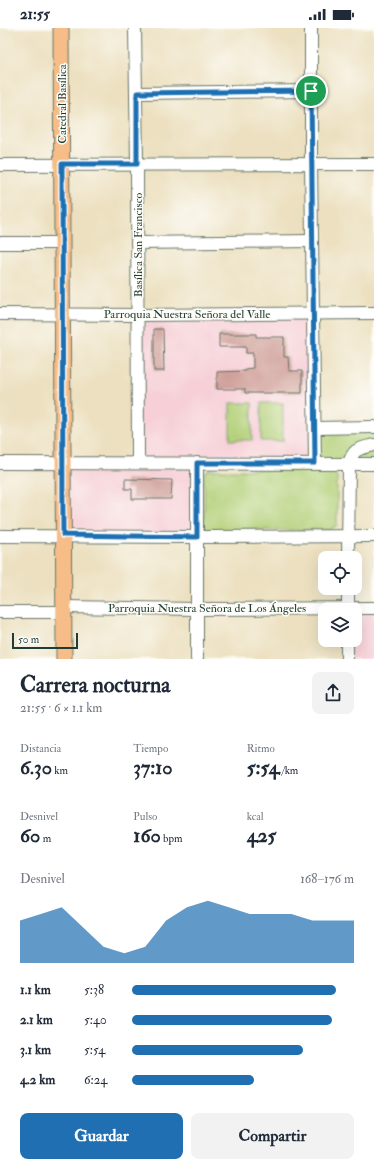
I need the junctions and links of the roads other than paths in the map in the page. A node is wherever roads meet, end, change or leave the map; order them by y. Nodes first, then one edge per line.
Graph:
1 (61, 28) edge
2 (135, 28) edge
3 (311, 28) edge
4 (311, 91) junction
5 (137, 93) junction
6 (62, 164) junction
7 (137, 164) junction
8 (311, 164) junction
9 (374, 164) edge
10 (0, 165) edge
11 (312, 242) junction
12 (0, 243) edge
13 (62, 243) junction
14 (137, 243) junction
15 (62, 313) junction
16 (313, 313) junction
17 (374, 313) edge
18 (0, 314) edge
19 (138, 315) junction
20 (374, 427) edge
21 (315, 428) junction
22 (374, 445) edge
23 (0, 463) edge
24 (64, 463) junction
25 (138, 463) junction
26 (197, 463) junction
27 (315, 463) junction
28 (349, 464) junction
29 (374, 464) edge
30 (63, 535) junction
31 (0, 536) edge
32 (348, 536) junction
33 (374, 536) edge
34 (197, 537) junction
35 (348, 551) edge
36 (362, 608) edge
37 (374, 608) edge
38 (64, 609) junction
39 (197, 609) junction
40 (318, 609) edge
41 (0, 612) edge
42 (347, 647) edge
43 (64, 659) edge
44 (197, 659) edge
45 (347, 659) edge

1 - 6 main road, Catedral Basílica
2 - 5 street, Basílica San Francisco
3 - 4 street
4 - 5 street
4 - 8 street
5 - 7 street, Basílica San Francisco
6 - 7 street
6 - 10 street
6 - 13 main road, Catedral Basílica
7 - 8 street
7 - 14 street, Basílica San Francisco
8 - 9 street
8 - 11 street
11 - 14 street
11 - 16 street
12 - 13 street
13 - 15 main road, Catedral Basílica
14 - 19 street, Basílica San Francisco
15 - 18 street, Parroquia Nuestra Señora del Valle
15 - 19 street, Parroquia Nuestra Señora del Valle
15 - 24 main road, Catedral Basílica
16 - 17 street, Parroquia Nuestra Señora del Valle
16 - 19 street, Parroquia Nuestra Señora del Valle
16 - 21 street
19 - 25 street, Basílica San Francisco
20 - 21 street
21 - 27 street
22 - 28 street
23 - 24 street
24 - 25 street
24 - 30 main road, Catedral Basílica
25 - 26 street
26 - 27 street
26 - 34 street
27 - 28 street
28 - 29 street
28 - 32 street
30 - 31 street
30 - 34 street
30 - 38 main road, Catedral Basílica
32 - 33 street
32 - 34 street
32 - 35 street
34 - 39 street
36 - 37 street, Parroquia Nuestra Señora de Los Ángeles
38 - 39 street, Parroquia Nuestra Señora de Los Ángeles
38 - 41 street, Parroquia Nuestra Señora de Los Ángeles
38 - 43 main road, Catedral Basílica
39 - 40 street, Parroquia Nuestra Señora de Los Ángeles
39 - 44 street
42 - 45 street

